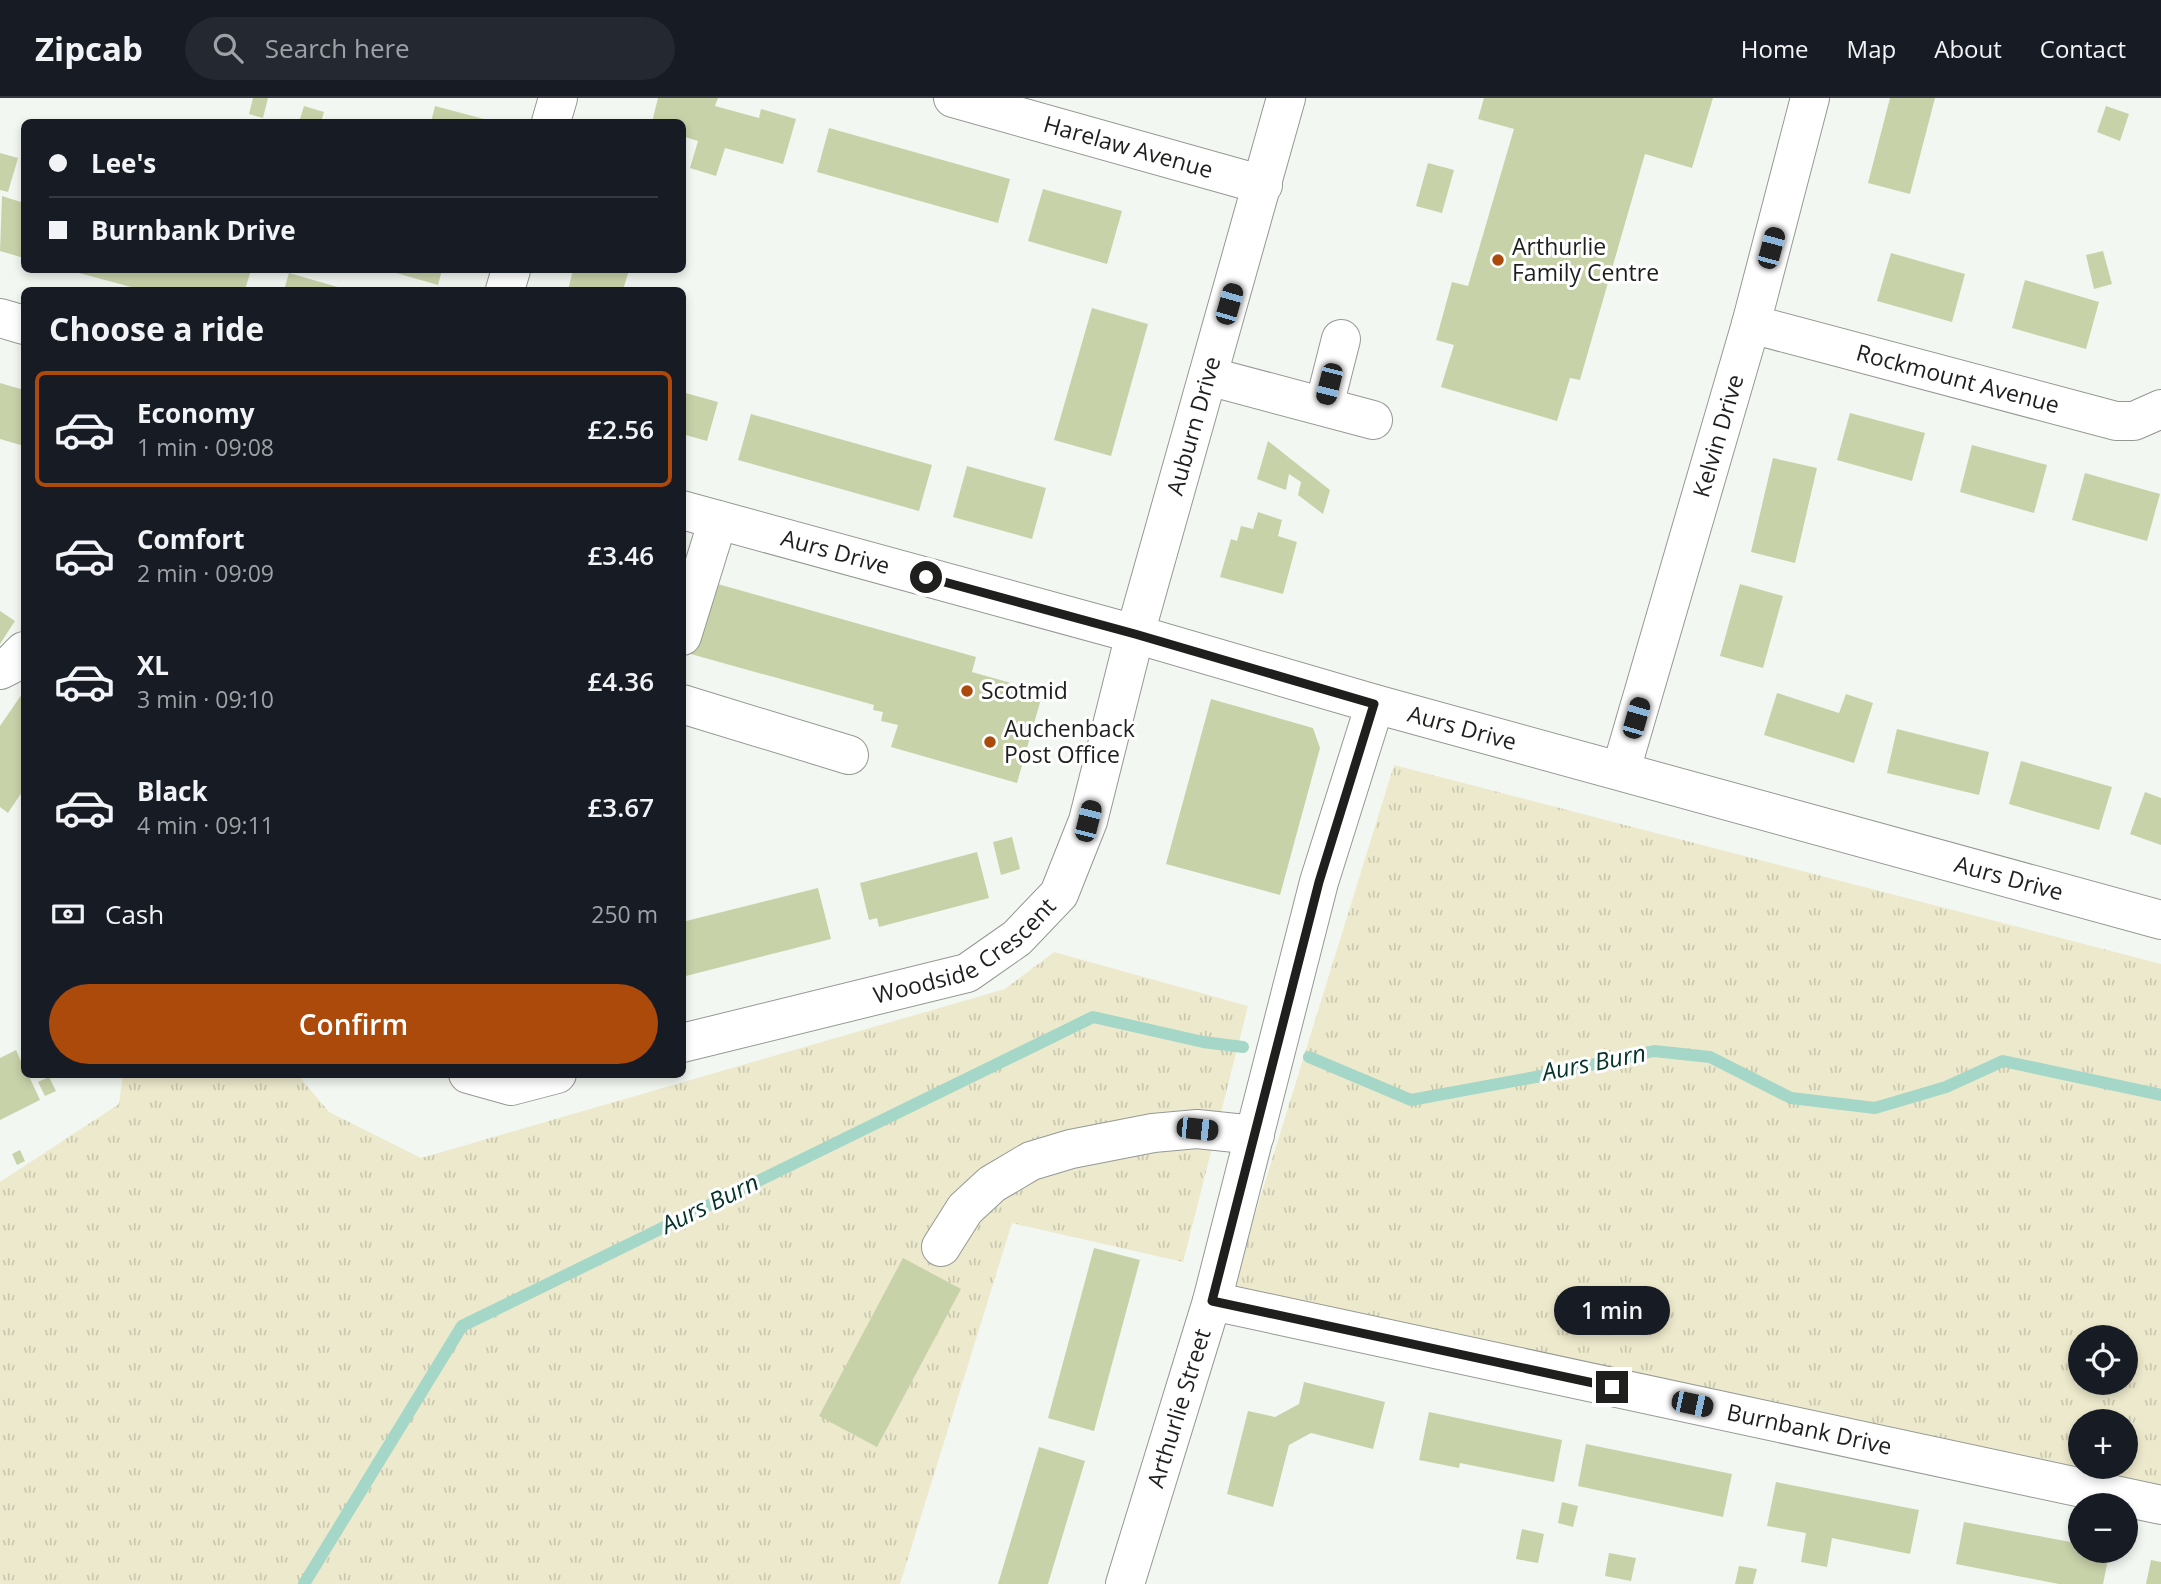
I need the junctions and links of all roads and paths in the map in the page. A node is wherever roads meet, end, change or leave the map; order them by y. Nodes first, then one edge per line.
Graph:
1 (558, 98) edge
2 (953, 98) edge
3 (1286, 98) edge
4 (1810, 98) edge
5 (552, 119) edge
6 (1263, 185) junction
7 (0, 318) edge
8 (21, 324) edge
9 (1751, 324) junction
10 (1340, 339) dead end
11 (1208, 376) junction
12 (1324, 406) junction
13 (2161, 409) edge
14 (1373, 420) dead end
15 (700, 515) edge
16 (686, 609) edge
17 (1135, 634) junction
18 (21, 654) edge
19 (0, 670) edge
20 (1374, 704) junction
21 (686, 705) edge
22 (849, 755) dead end
23 (1621, 770) junction
24 (2161, 920) edge
25 (686, 1043) edge
26 (482, 1078) edge
27 (542, 1078) edge
28 (1255, 1135) junction
29 (941, 1247) dead end
30 (1212, 1301) junction
31 (2161, 1505) edge
32 (1125, 1584) edge

1 - 5 street
2 - 6 street, Harelaw Avenue
3 - 6 street, Auburn Drive
4 - 9 street, Kelvin Drive
6 - 11 street, Auburn Drive
7 - 8 street
9 - 13 street, Rockmount Avenue
9 - 23 street, Kelvin Drive
10 - 12 street
11 - 12 street
11 - 17 street, Auburn Drive
12 - 14 street
15 - 16 street
15 - 17 street, Aurs Drive
17 - 20 street, Aurs Drive
17 - 25 street, Woodside Crescent
18 - 19 street
20 - 23 street, Aurs Drive
20 - 28 street, Arthurlie Street
21 - 22 street
23 - 24 street, Aurs Drive
26 - 27 street
28 - 29 street
28 - 30 street, Arthurlie Street
30 - 31 street, Burnbank Drive
30 - 32 street, Arthurlie Street

